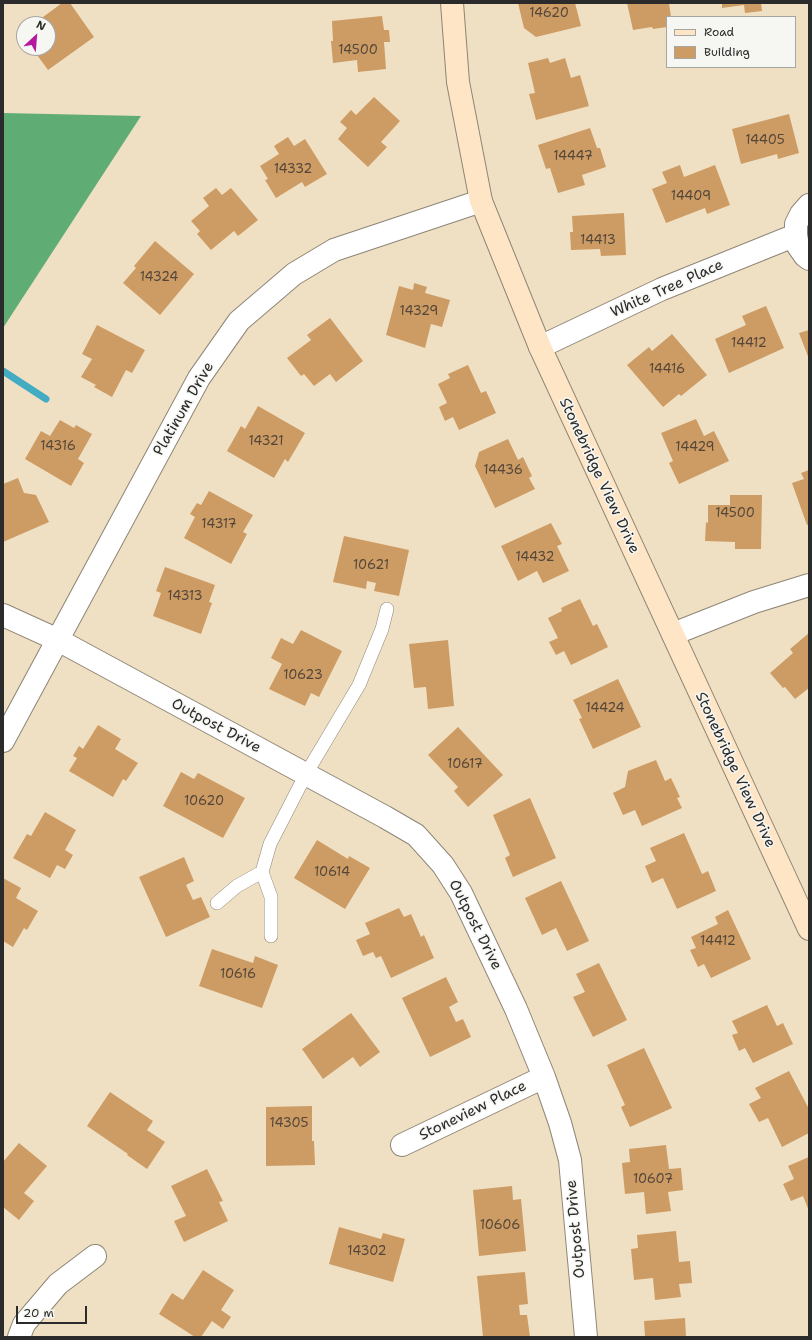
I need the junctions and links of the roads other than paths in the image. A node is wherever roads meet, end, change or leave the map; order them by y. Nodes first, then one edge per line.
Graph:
1 (452, 3) edge
2 (481, 201) junction
3 (809, 205) edge
4 (796, 235) junction
5 (809, 259) edge
6 (540, 347) junction
7 (809, 584) edge
8 (387, 609) dead end
9 (3, 615) edge
10 (673, 634) junction
11 (58, 640) junction
12 (3, 741) edge
13 (306, 774) junction
14 (262, 872) junction
15 (217, 903) dead end
16 (809, 929) edge
17 (271, 936) dead end
18 (544, 1077) junction
19 (402, 1145) dead end
20 (95, 1256) dead end
21 (19, 1337) edge
22 (586, 1337) edge

1 - 2 street, Stonebridge View Drive
2 - 6 street, Stonebridge View Drive
2 - 11 street, Platinum Drive
3 - 4 street
4 - 5 street
4 - 6 street, White Tree Place
6 - 10 street, Stonebridge View Drive
7 - 10 street
8 - 13 lane
9 - 11 street, Outpost Drive
10 - 16 street, Stonebridge View Drive
11 - 12 street, Platinum Drive
11 - 13 street, Outpost Drive
13 - 14 lane
13 - 18 street, Outpost Drive
14 - 15 lane
14 - 17 lane
18 - 19 street, Stoneview Place
18 - 22 street, Outpost Drive
20 - 21 street

